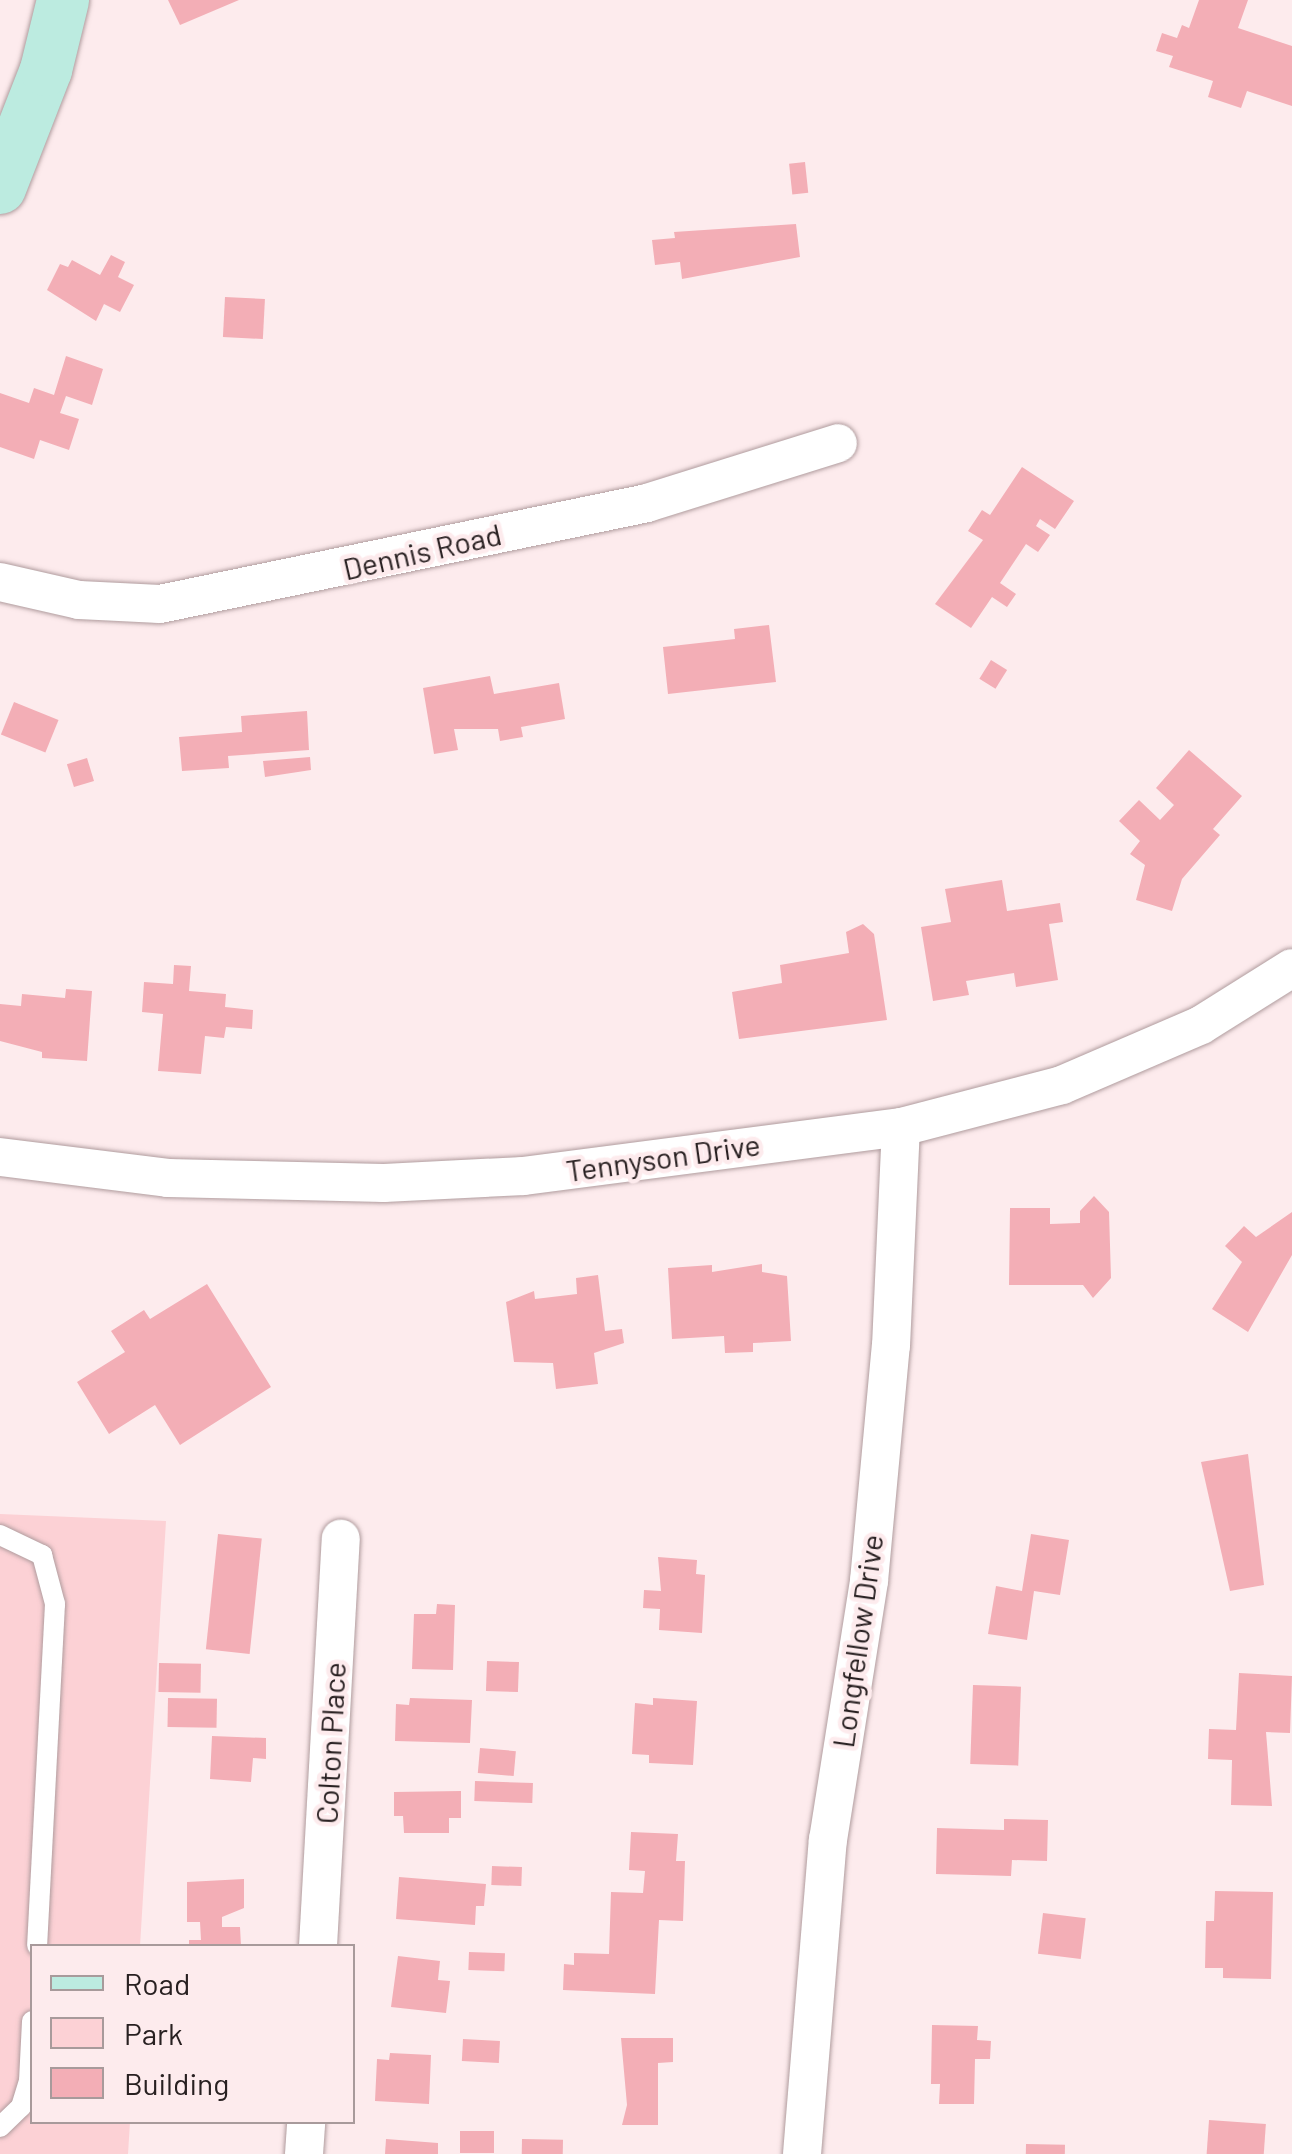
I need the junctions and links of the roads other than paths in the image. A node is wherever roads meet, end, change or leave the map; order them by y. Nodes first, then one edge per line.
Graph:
1 (63, 0) edge
2 (1, 188) edge
3 (838, 442) dead end
4 (0, 582) edge
5 (1292, 968) edge
6 (901, 1127) junction
7 (0, 1157) edge
8 (0, 1535) edge
9 (340, 1539) dead end
10 (36, 1944) edge
11 (318, 1944) edge
12 (30, 2061) edge
13 (306, 2124) edge
14 (0, 2127) edge
15 (304, 2154) edge
16 (802, 2154) edge

1 - 2 main road
3 - 4 street, Dennis Road
5 - 6 street, Tennyson Drive
6 - 7 street, Tennyson Drive
6 - 16 street, Longfellow Drive
8 - 10 lane
9 - 11 street, Colton Place
12 - 14 lane
13 - 15 street

